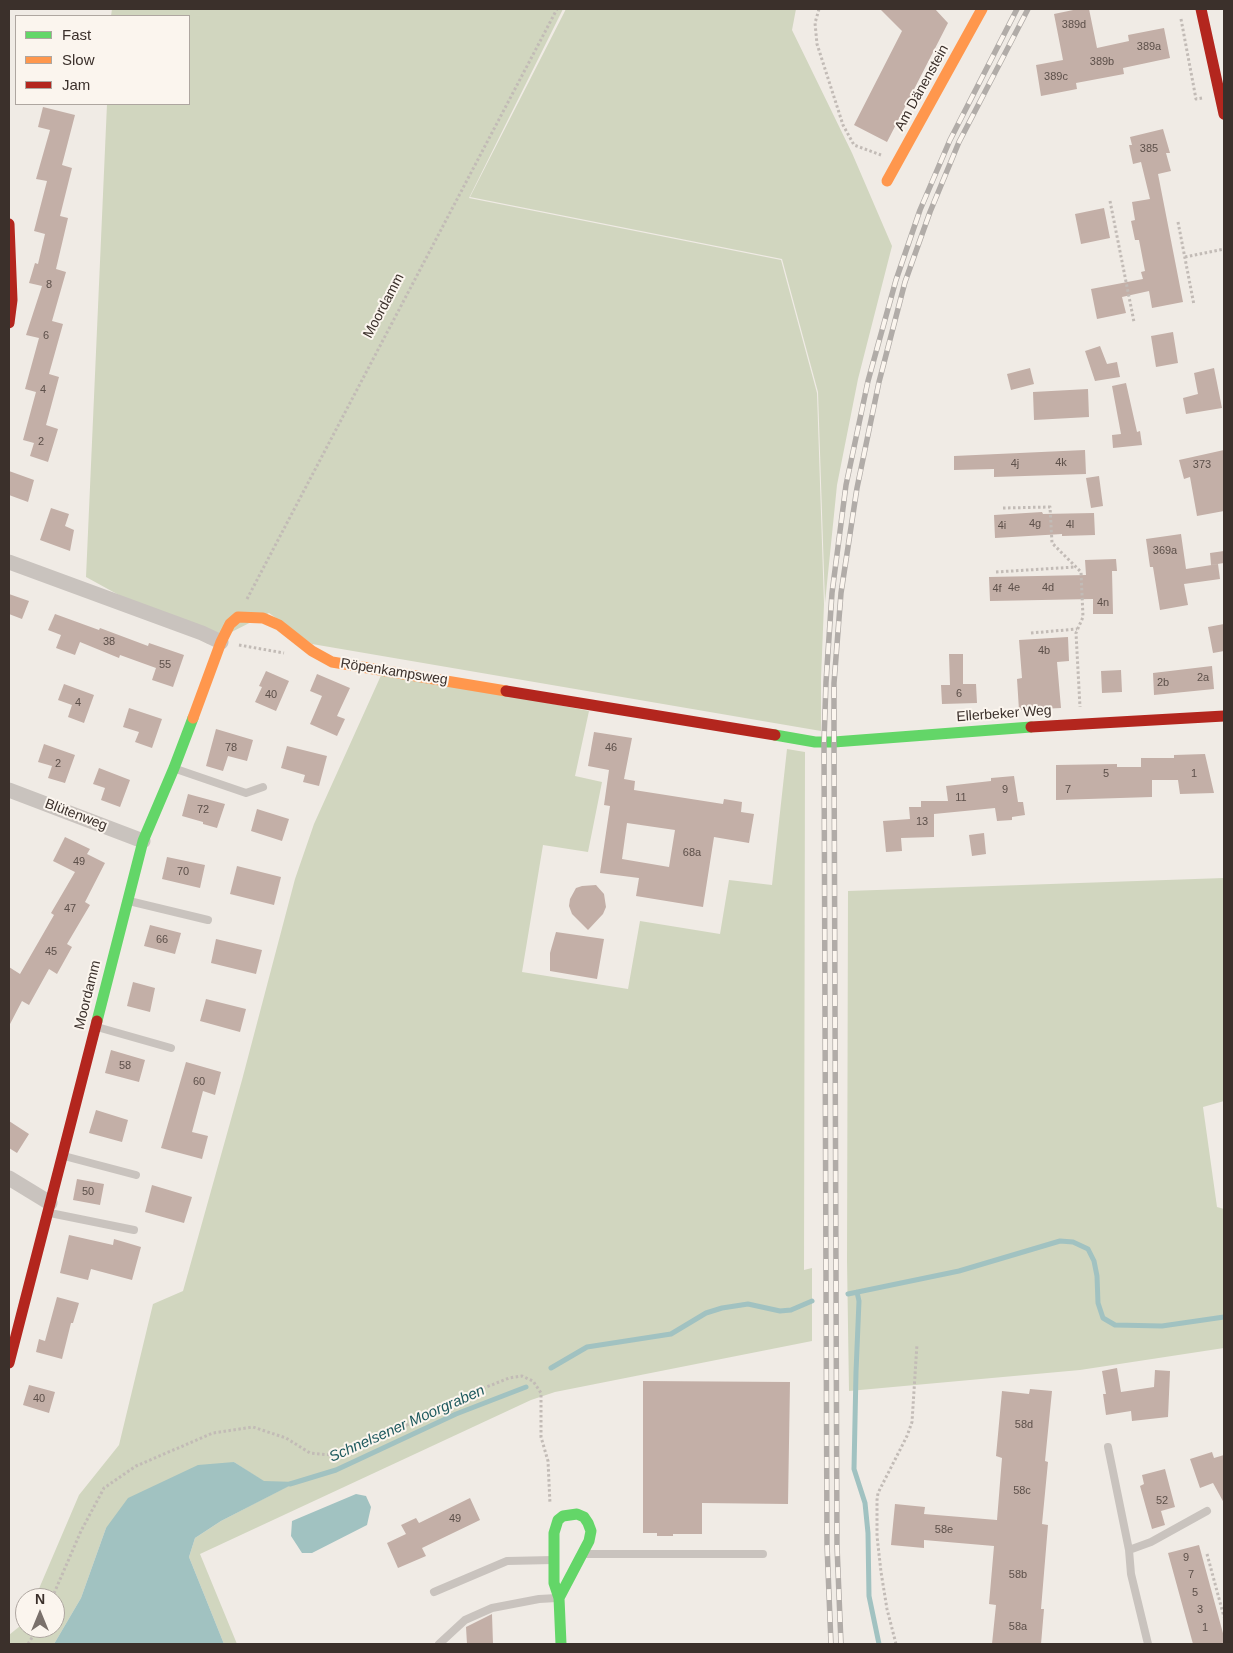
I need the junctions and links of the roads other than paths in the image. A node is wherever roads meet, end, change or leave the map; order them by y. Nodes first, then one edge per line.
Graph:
1 (982, 9) edge
2 (1201, 9) edge
3 (1219, 65) edge
4 (1224, 114) edge
5 (887, 181) dead end
6 (9, 224) edge
7 (9, 323) edge
8 (9, 562) edge
9 (221, 642) junction
10 (1224, 716) edge
11 (786, 737) joint
12 (174, 768) junction
13 (263, 787) dead end
14 (9, 790) edge
15 (143, 841) junction
16 (127, 901) junction
17 (208, 920) dead end
18 (95, 1026) junction
19 (171, 1048) dead end
20 (62, 1155) junction
21 (136, 1175) dead end
22 (9, 1178) edge
23 (49, 1208) junction
24 (134, 1230) dead end
25 (9, 1363) edge
26 (1108, 1447) dead end
27 (1207, 1511) dead end
28 (1129, 1550) junction
29 (584, 1554) junction
30 (762, 1554) dead end
31 (554, 1560) junction
32 (434, 1592) dead end
33 (559, 1598) junction
34 (439, 1644) edge
35 (560, 1644) edge
36 (1148, 1644) edge

1 - 5 street, Am Dänenstein
2 - 3 street
3 - 4 street
6 - 7 street
8 - 9 street
9 - 11 street, Röpenkampsweg
9 - 12 street, Moordamm
10 - 11 street, Ellerbeker Weg
12 - 13 lane
12 - 15 street, Moordamm
14 - 15 street, Blütenweg
15 - 16 street, Moordamm
16 - 17 lane
16 - 18 street, Moordamm
18 - 19 lane
18 - 20 street, Moordamm
20 - 21 lane
20 - 23 street, Moordamm
22 - 23 street
23 - 24 lane
23 - 25 street, Moordamm
26 - 28 lane
27 - 28 lane
28 - 36 lane
29 - 30 lane
29 - 31 street
29 - 33 street
31 - 32 lane
31 - 33 street
33 - 34 lane
33 - 35 street

